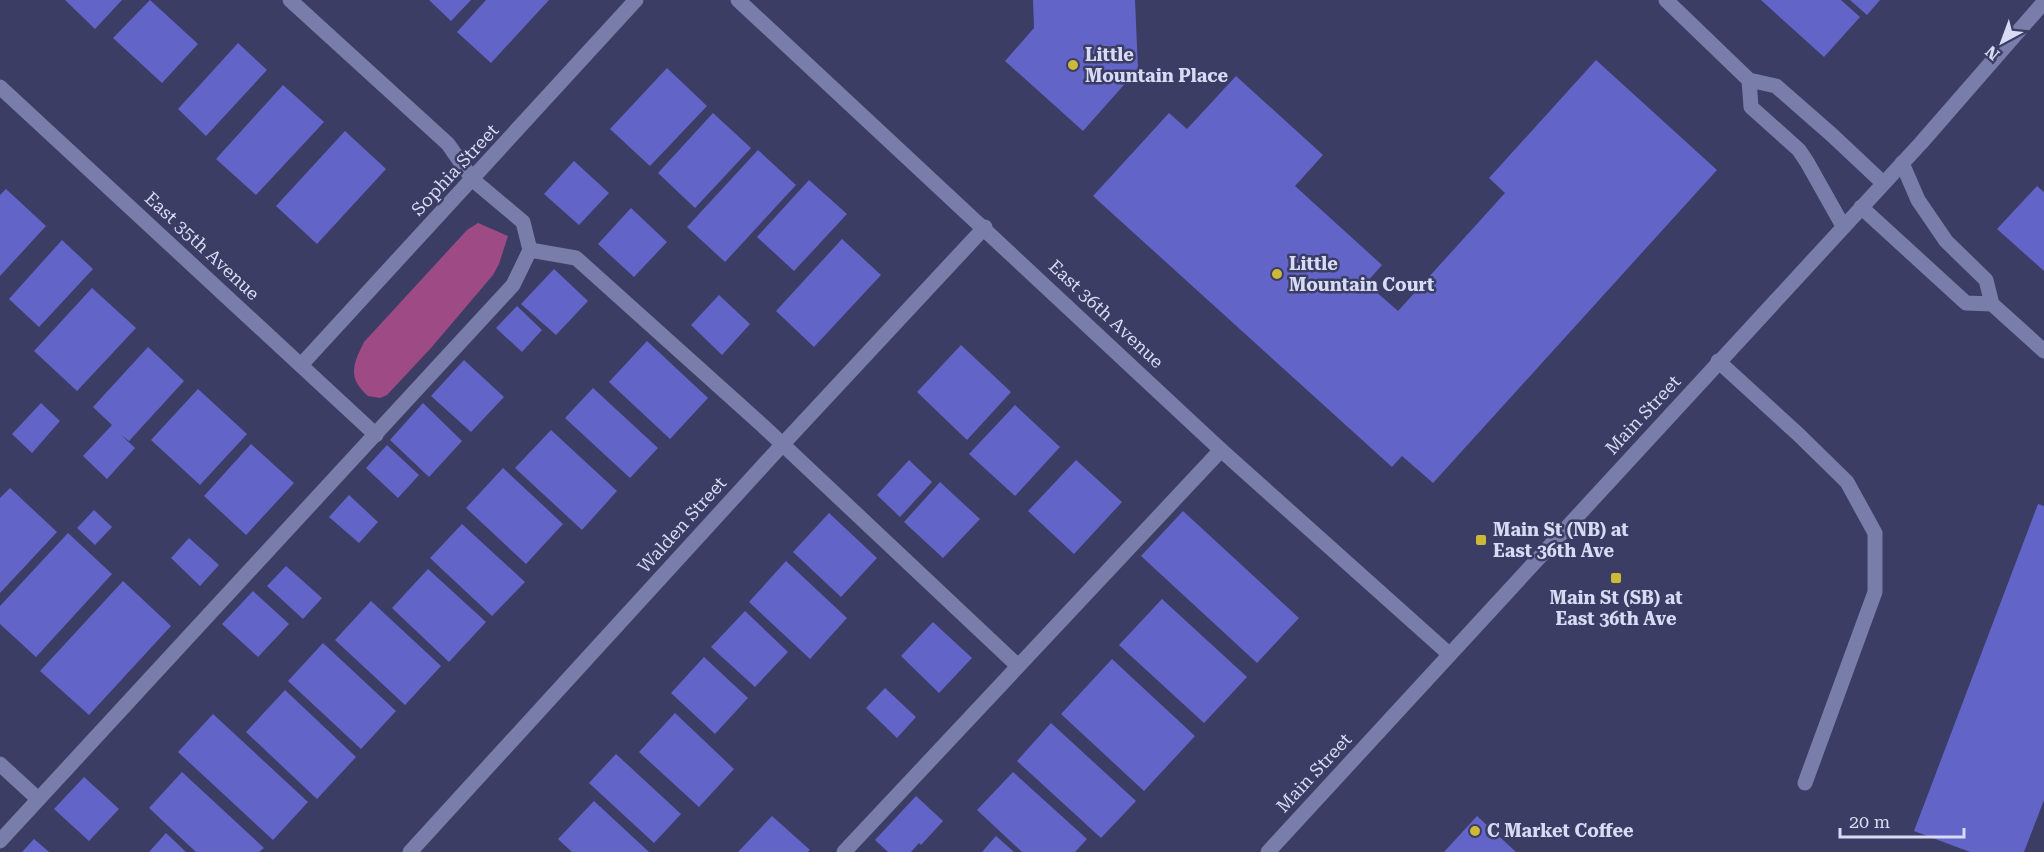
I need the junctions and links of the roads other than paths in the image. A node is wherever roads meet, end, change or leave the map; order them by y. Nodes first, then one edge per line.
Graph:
1 (290, 0) edge
2 (636, 0) edge
3 (738, 0) edge
4 (1666, 0) edge
5 (2044, 2) edge
6 (1749, 81) junction
7 (0, 87) edge
8 (1902, 163) junction
9 (473, 180) junction
10 (1883, 183) junction
11 (1861, 207) junction
12 (1843, 226) junction
13 (985, 227) junction
14 (530, 250) junction
15 (1992, 304) junction
16 (2044, 351) edge
17 (1718, 361) junction
18 (301, 365) junction
19 (376, 435) junction
20 (782, 445) junction
21 (1221, 450) junction
22 (1449, 654) junction
23 (1018, 666) junction
24 (0, 764) edge
25 (1805, 783) dead end
26 (38, 799) junction
27 (0, 841) edge
28 (410, 852) edge
29 (844, 852) edge
30 (1268, 852) edge

1 - 9 street
2 - 9 street, Sophia Street
3 - 13 street, East 36th Avenue
4 - 6 street
5 - 8 street, Main Street
6 - 10 street
6 - 12 street
7 - 18 street, East 35th Avenue
8 - 10 street, Main Street
8 - 15 street
9 - 14 street
9 - 18 street, Sophia Street
10 - 11 street, Main Street
11 - 12 street, Main Street
11 - 15 street
12 - 17 street, Main Street
13 - 20 street, Walden Street
13 - 21 street, East 36th Avenue
14 - 19 street
14 - 20 street
15 - 16 street
17 - 22 street, Main Street
17 - 25 street
18 - 19 street, East 35th Avenue
19 - 26 street
20 - 23 street
20 - 28 street, Walden Street
21 - 22 street, East 36th Avenue
21 - 23 street
22 - 30 street, Main Street
23 - 29 street
24 - 26 street
26 - 27 street

